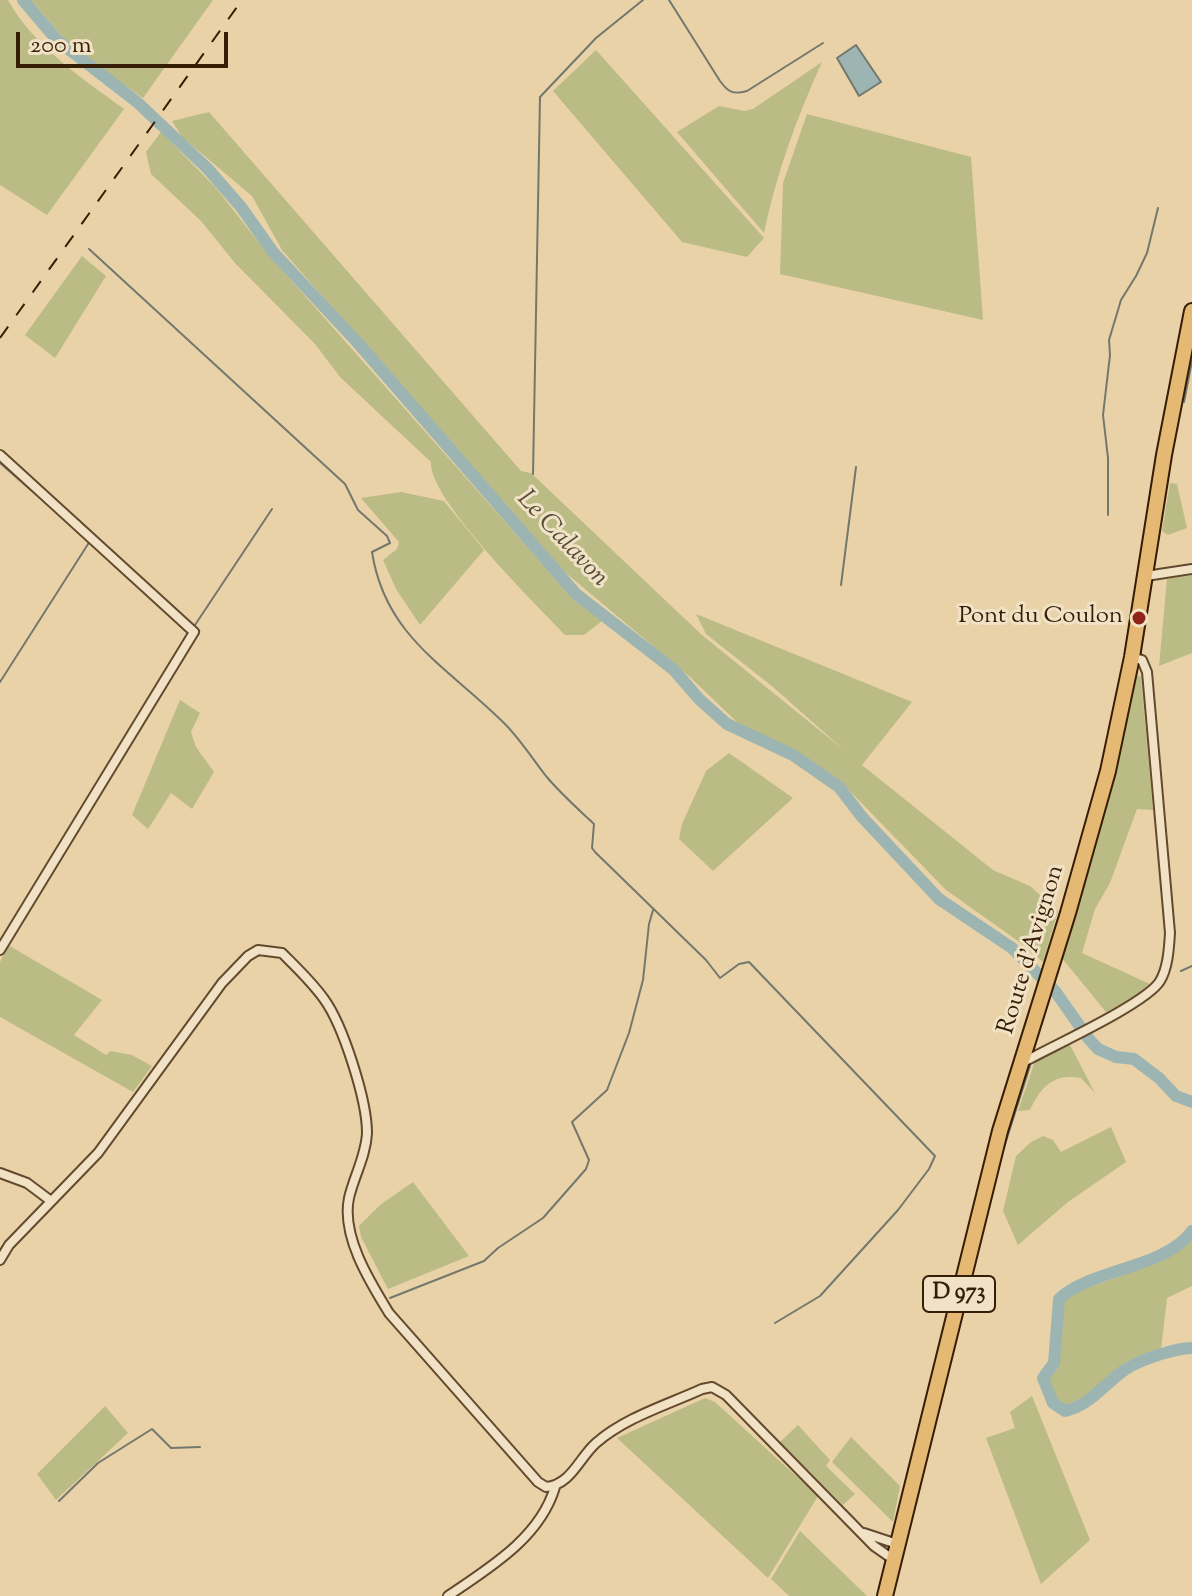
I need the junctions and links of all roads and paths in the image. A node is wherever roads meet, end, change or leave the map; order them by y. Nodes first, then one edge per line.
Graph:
1 (1192, 311) edge
2 (0, 455) edge
3 (1192, 569) edge
4 (1146, 576) junction
5 (1132, 657) junction
6 (0, 950) edge
7 (1021, 1063) junction
8 (0, 1173) edge
9 (51, 1201) junction
10 (0, 1260) edge
11 (555, 1487) junction
12 (861, 1531) junction
13 (897, 1544) junction
14 (894, 1560) junction
15 (448, 1596) edge
16 (885, 1596) edge

1 - 4 main road, Route d'Avignon
2 - 6 street
3 - 4 street
4 - 5 main road, Route d'Avignon
5 - 7 main road, Route d'Avignon / D 973
5 - 7 street
7 - 13 main road, Route d'Avignon / D 973
8 - 9 street
9 - 10 street
9 - 11 street
11 - 12 street
11 - 15 street
12 - 13 street
12 - 14 street
13 - 14 main road, Route d'Avignon / D 973
14 - 16 main road, Route d'Avignon / D 973

